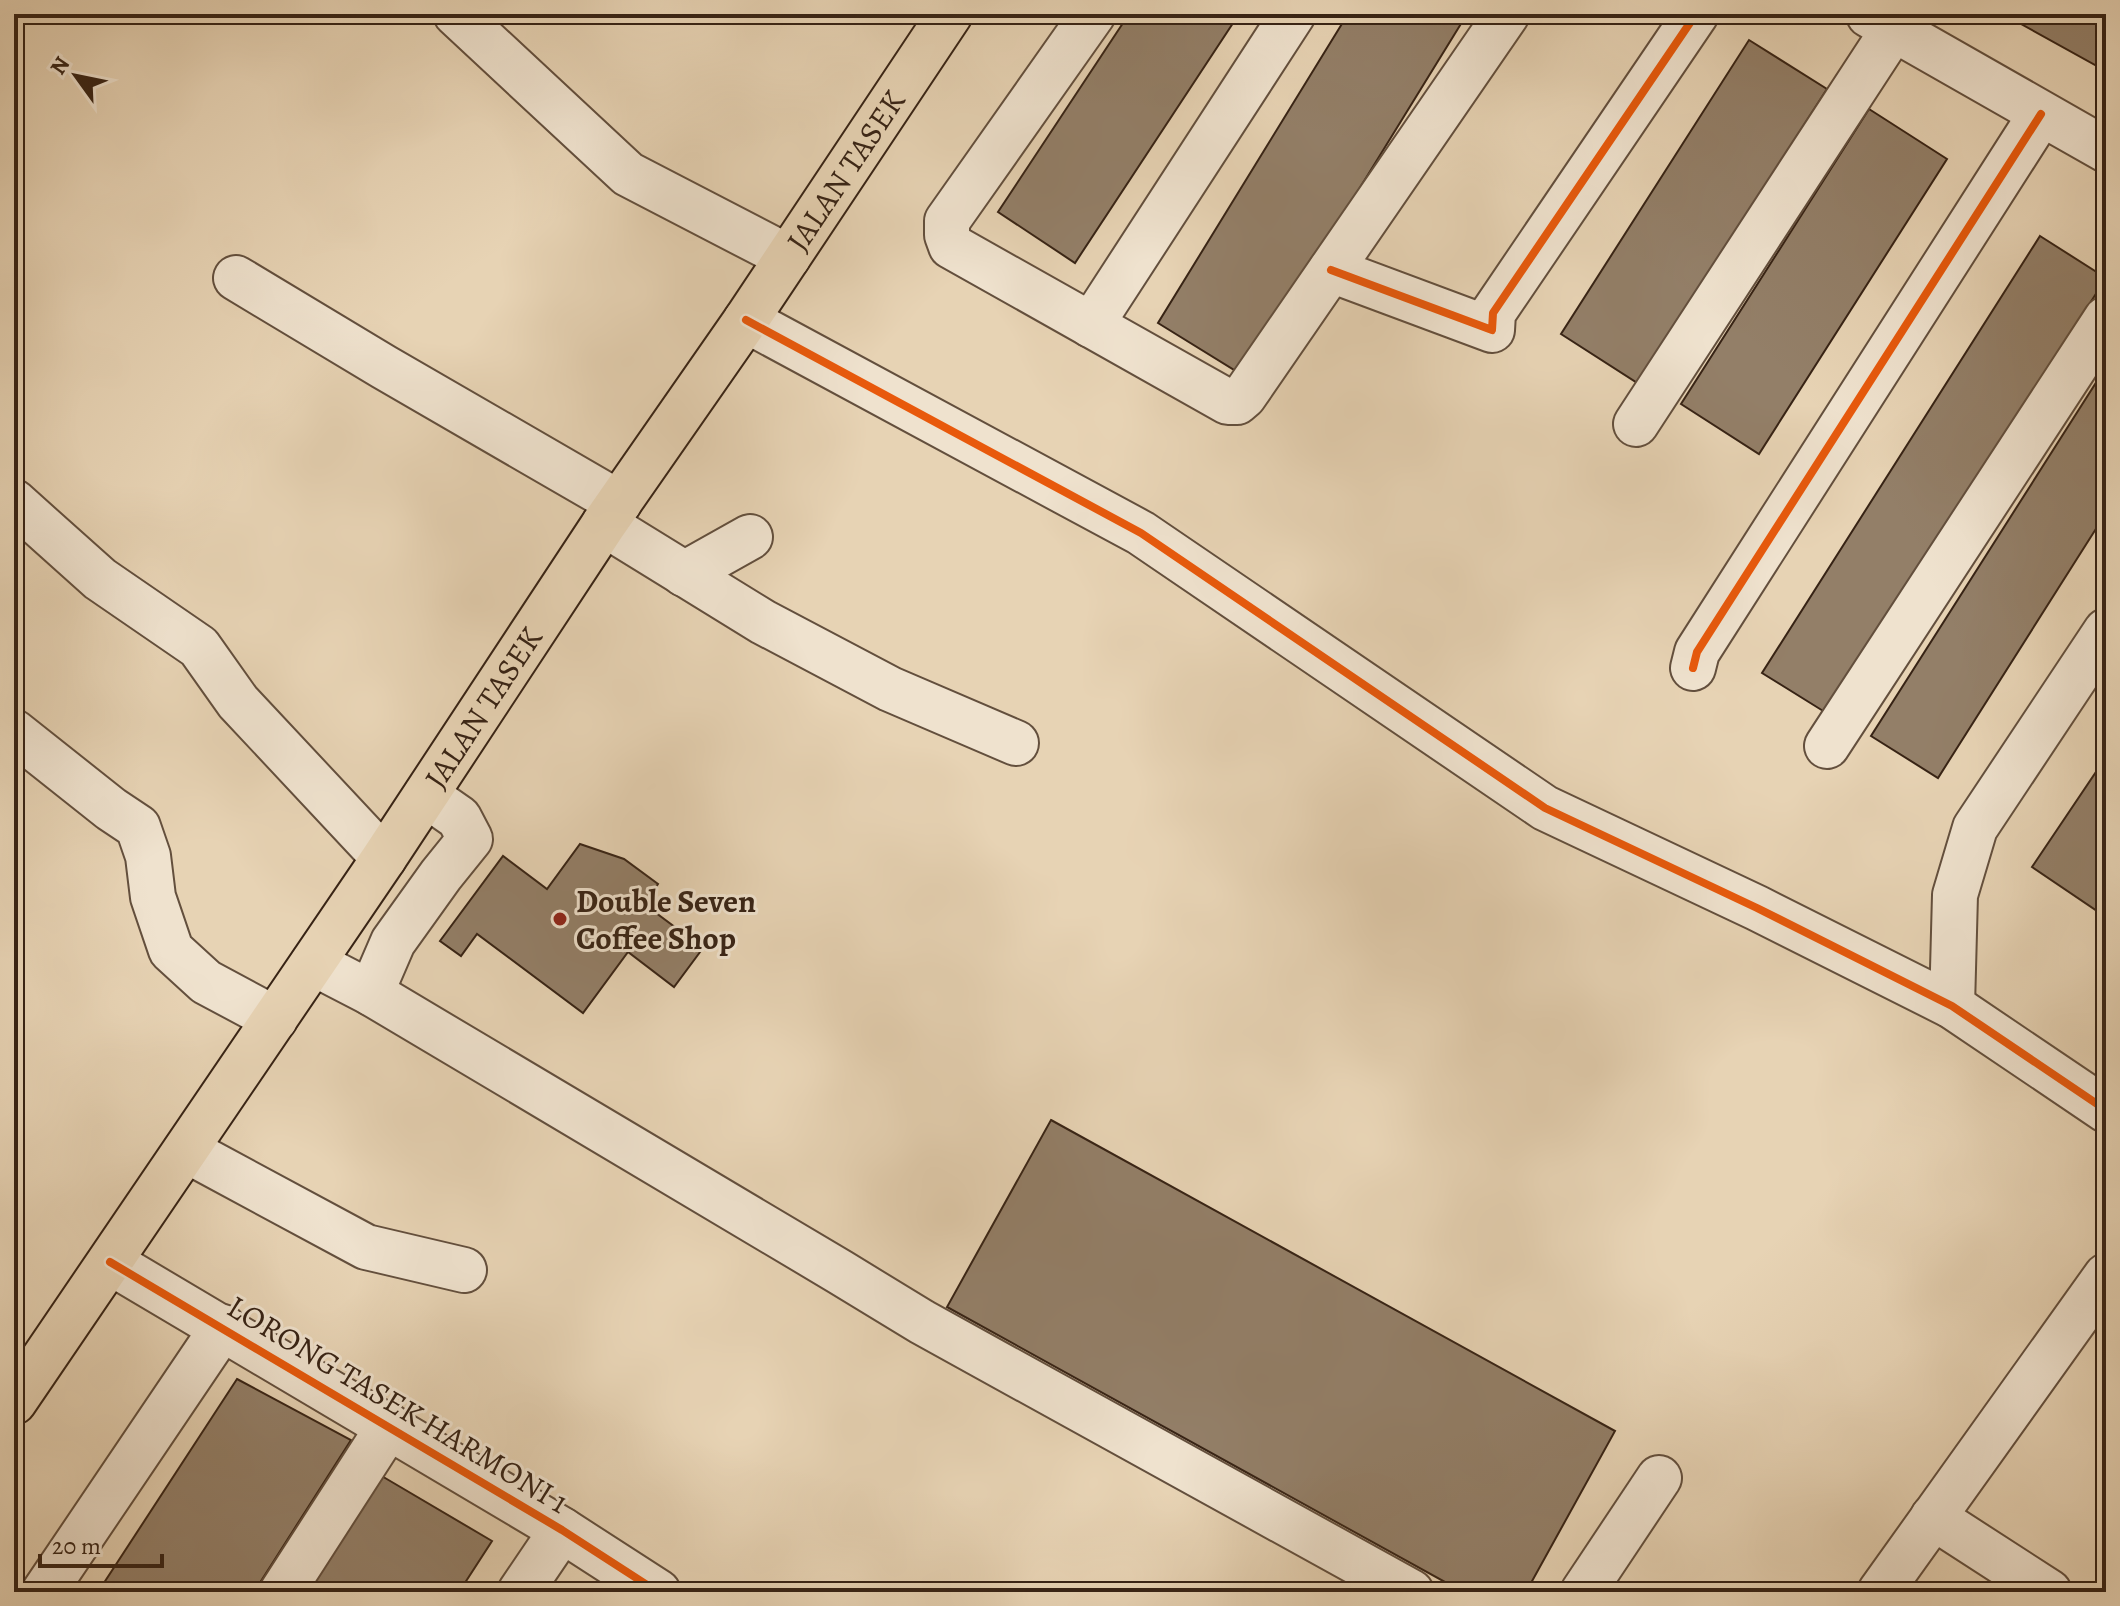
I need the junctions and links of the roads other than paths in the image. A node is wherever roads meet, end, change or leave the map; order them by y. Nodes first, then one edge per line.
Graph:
1 (456, 14) edge
2 (950, 14) edge
3 (1093, 14) edge
4 (1293, 14) edge
5 (1507, 14) edge
6 (1696, 14) edge
7 (1883, 20) edge
8 (2041, 114) junction
9 (2106, 150) edge
10 (788, 257) junction
11 (1331, 270) junction
12 (236, 278) dead end
13 (2106, 319) edge
14 (746, 320) junction
15 (1091, 325) junction
16 (1636, 424) dead end
17 (14, 502) edge
18 (612, 514) junction
19 (750, 537) dead end
20 (684, 574) junction
21 (2106, 631) edge
22 (1693, 668) dead end
23 (14, 732) edge
24 (1016, 743) dead end
25 (1827, 746) dead end
26 (426, 795) junction
27 (384, 858) junction
28 (313, 963) junction
29 (371, 993) junction
30 (1952, 1006) junction
31 (275, 1019) junction
32 (2106, 1110) edge
33 (186, 1150) junction
34 (110, 1262) junction
35 (464, 1270) dead end
36 (2106, 1276) edge
37 (223, 1327) junction
38 (14, 1402) edge
39 (389, 1426) junction
40 (1659, 1478) dead end
41 (1933, 1517) junction
42 (562, 1530) junction
43 (44, 1592) edge
44 (282, 1592) edge
45 (520, 1592) edge
46 (658, 1592) edge
47 (1411, 1592) edge
48 (1583, 1592) edge
49 (1880, 1592) edge
50 (2049, 1592) edge

1 - 10 street
2 - 10 main road, JALAN TASEK
3 - 15 street
4 - 15 street
5 - 11 street
6 - 11 street
7 - 8 street
7 - 16 street
8 - 9 street
8 - 22 street
10 - 14 main road, JALAN TASEK
11 - 15 street
12 - 18 street
13 - 25 street
14 - 18 main road, JALAN TASEK
14 - 30 street
17 - 27 street
18 - 20 street
18 - 26 main road, JALAN TASEK
19 - 20 street
20 - 24 street
21 - 30 street
23 - 31 street
26 - 27 main road, JALAN TASEK
26 - 29 street
27 - 28 main road, JALAN TASEK
28 - 29 street
28 - 31 main road, JALAN TASEK
29 - 47 street
30 - 32 street
31 - 33 main road, JALAN TASEK
33 - 34 main road, JALAN TASEK
33 - 35 street
34 - 37 street, LORONG TASEK HARMONI 1
34 - 38 main road, JALAN TASEK
36 - 41 street
37 - 39 street, LORONG TASEK HARMONI 1
37 - 43 street, LORONG TASEK HARMONI 1
39 - 42 street, LORONG TASEK HARMONI 1
39 - 44 street
40 - 48 street
41 - 49 street
41 - 50 street
42 - 45 street
42 - 46 street, LORONG TASEK HARMONI 1

